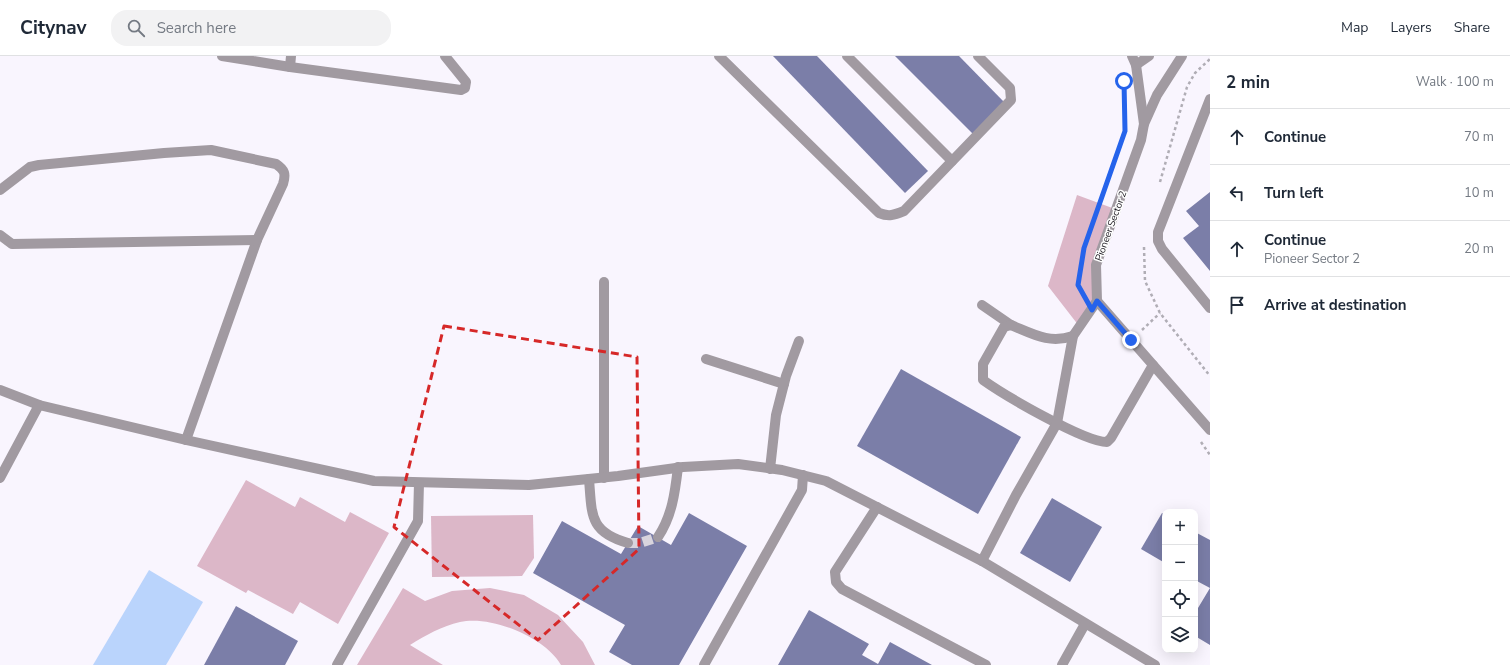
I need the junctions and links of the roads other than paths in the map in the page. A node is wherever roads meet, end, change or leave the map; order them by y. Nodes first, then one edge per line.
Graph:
1 (222, 56) edge
2 (291, 56) edge
3 (444, 56) edge
4 (719, 56) edge
5 (847, 56) edge
6 (978, 56) edge
7 (1149, 56) edge
8 (1182, 56) edge
9 (1134, 60) edge
10 (290, 67) junction
11 (1210, 99) edge
12 (1144, 124) junction
13 (952, 161) junction
14 (0, 190) edge
15 (0, 235) edge
16 (258, 240) junction
17 (604, 282) dead end
18 (982, 305) dead end
19 (1094, 305) junction
20 (1210, 308) edge
21 (1011, 325) junction
22 (1073, 336) junction
23 (799, 341) dead end
24 (706, 359) dead end
25 (1153, 365) junction
26 (784, 384) junction
27 (0, 390) edge
28 (39, 405) junction
29 (1057, 423) junction
30 (1210, 430) edge
31 (186, 440) junction
32 (678, 467) junction
33 (770, 468) junction
34 (803, 475) junction
35 (0, 478) edge
36 (604, 478) junction
37 (588, 479) junction
38 (419, 483) junction
39 (876, 506) junction
40 (658, 538) tunnel mouth
41 (628, 543) tunnel mouth
42 (982, 561) junction
43 (1085, 624) junction
44 (1141, 662) edge
45 (337, 665) edge
46 (704, 665) edge
47 (986, 665) edge
48 (1062, 665) edge
49 (1155, 665) edge

1 - 10 street
2 - 10 street
3 - 10 street
4 - 13 street
5 - 13 street
6 - 13 street
7 - 9 street
8 - 12 street
9 - 12 street, Pioneer Sector 2
11 - 20 street
12 - 19 street, Pioneer Sector 2
14 - 16 street
15 - 16 street
16 - 31 street
17 - 36 street
18 - 21 street
19 - 22 street
19 - 25 street
21 - 22 street
21 - 29 street
22 - 29 street
23 - 26 street
24 - 26 street
25 - 29 street
25 - 30 street
26 - 33 street
27 - 28 street
28 - 31 street
28 - 35 street
29 - 42 street
31 - 38 street
32 - 33 street
32 - 36 street
32 - 40 street
33 - 34 street
34 - 39 street
34 - 46 street
36 - 37 street
37 - 38 street
37 - 41 street
38 - 45 street
39 - 42 street
39 - 47 street
42 - 43 street
43 - 44 street
43 - 48 street
44 - 49 street

